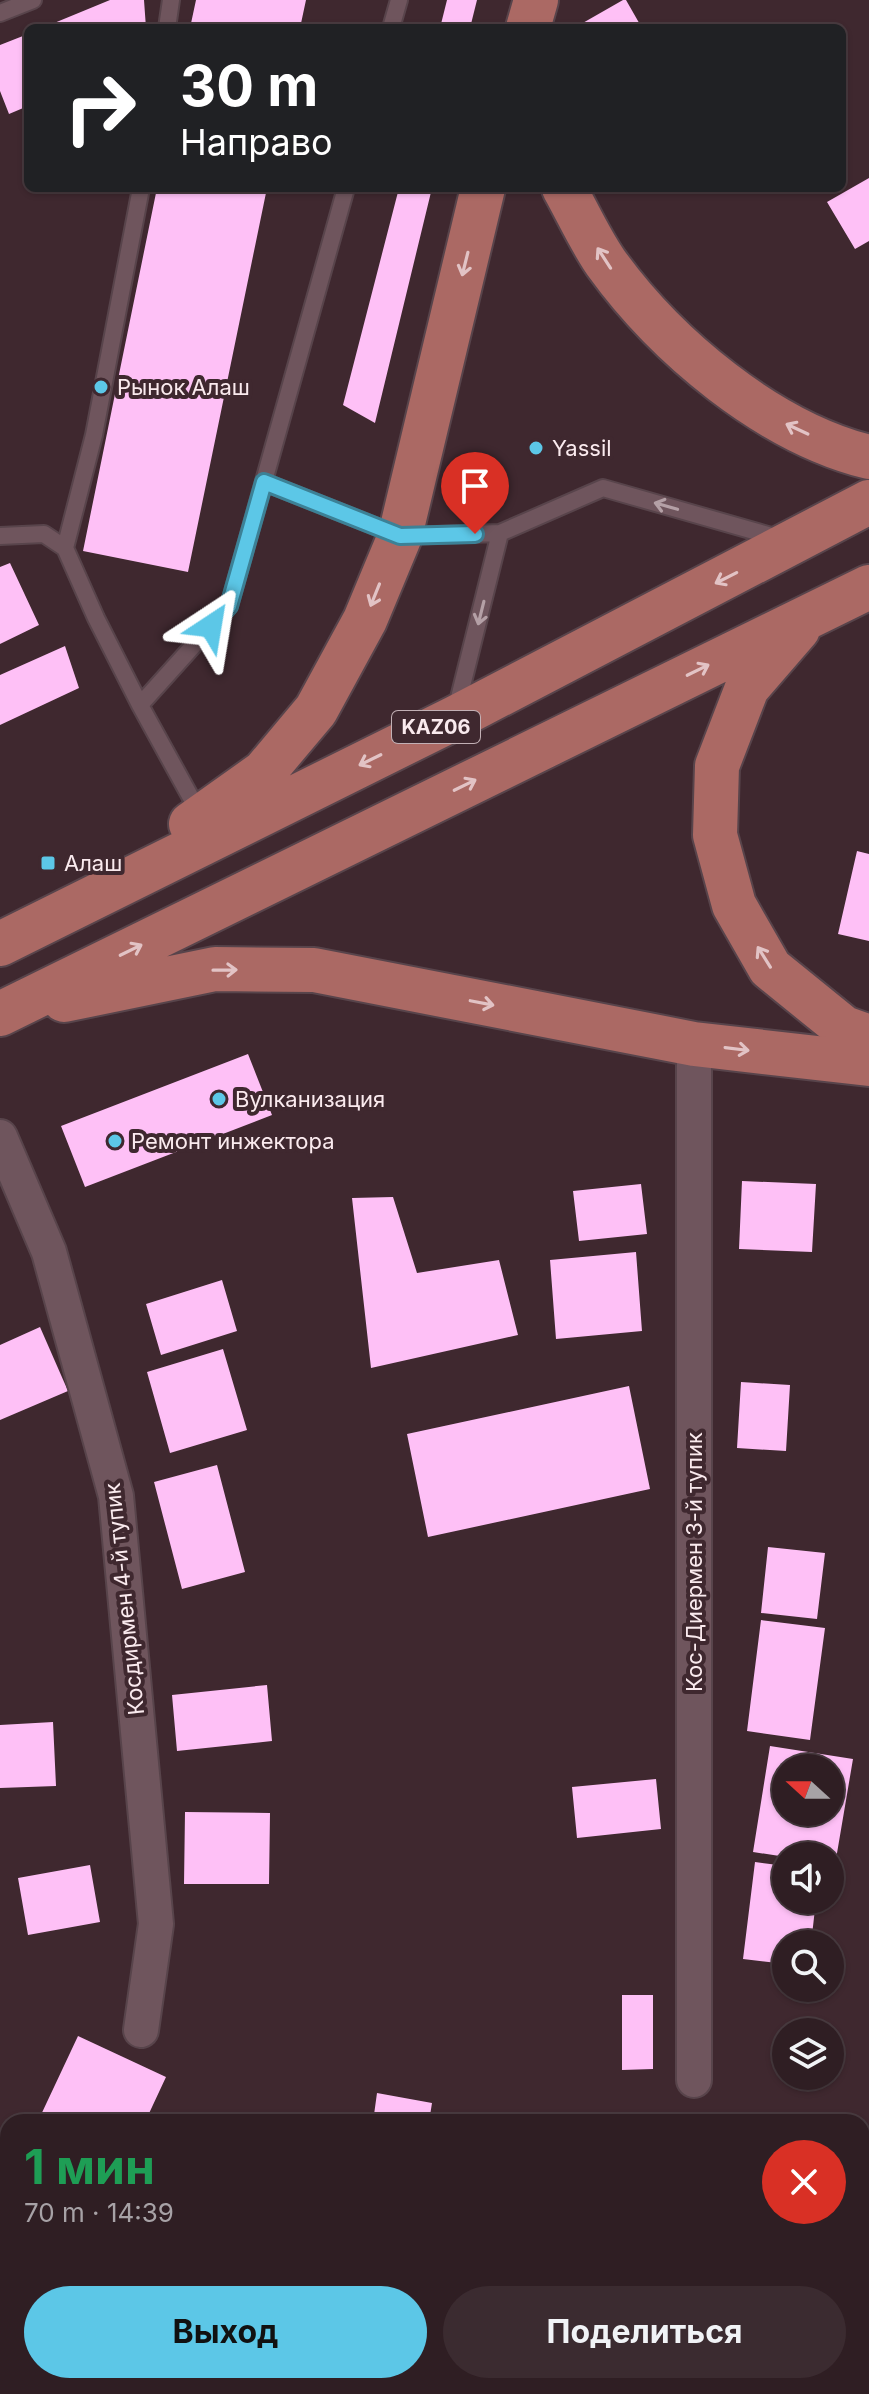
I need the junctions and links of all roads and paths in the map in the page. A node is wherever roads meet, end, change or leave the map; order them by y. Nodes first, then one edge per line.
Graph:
1 (33, 0) edge
2 (171, 0) edge
3 (399, 0) edge
4 (0, 13) edge
5 (168, 24) edge
6 (392, 24) edge
7 (140, 192) edge
8 (345, 192) edge
9 (482, 192) edge
10 (566, 192) edge
11 (869, 457) edge
12 (264, 482) junction
13 (869, 502) edge
14 (500, 533) junction
15 (0, 536) edge
16 (400, 536) junction
17 (795, 542) junction
18 (65, 548) junction
19 (869, 587) edge
20 (810, 615) junction
21 (140, 705) junction
22 (455, 718) junction
23 (202, 817) junction
24 (17, 935) edge
25 (5, 1011) edge
26 (869, 1037) edge
27 (694, 1044) junction
28 (869, 1064) edge
29 (0, 1137) edge
30 (141, 2030) dead end
31 (694, 2080) dead end

1 - 4 lane
2 - 5 lane
3 - 6 lane
7 - 18 lane
8 - 12 lane
9 -> 16 highway, KАZ06
11 -> 10 highway
12 - 16 lane
12 - 21 lane
13 - 17 highway, KАZ06
14 - 16 lane
17 -> 14 lane
14 -> 22 lane
15 - 18 lane
16 -> 23 highway, KАZ06
17 -> 22 highway, KАZ06
18 - 21 lane
19 - 20 highway, KАZ06
25 -> 20 highway, KАZ06
26 -> 20 highway
21 - 23 lane
22 -> 24 highway, KАZ06
23 - 24 highway, KАZ06
25 -> 27 highway
27 -> 28 highway
27 - 31 street, Кос-Диермен 3-й тупик
29 - 30 street, Косдирмен 4-й тупик

